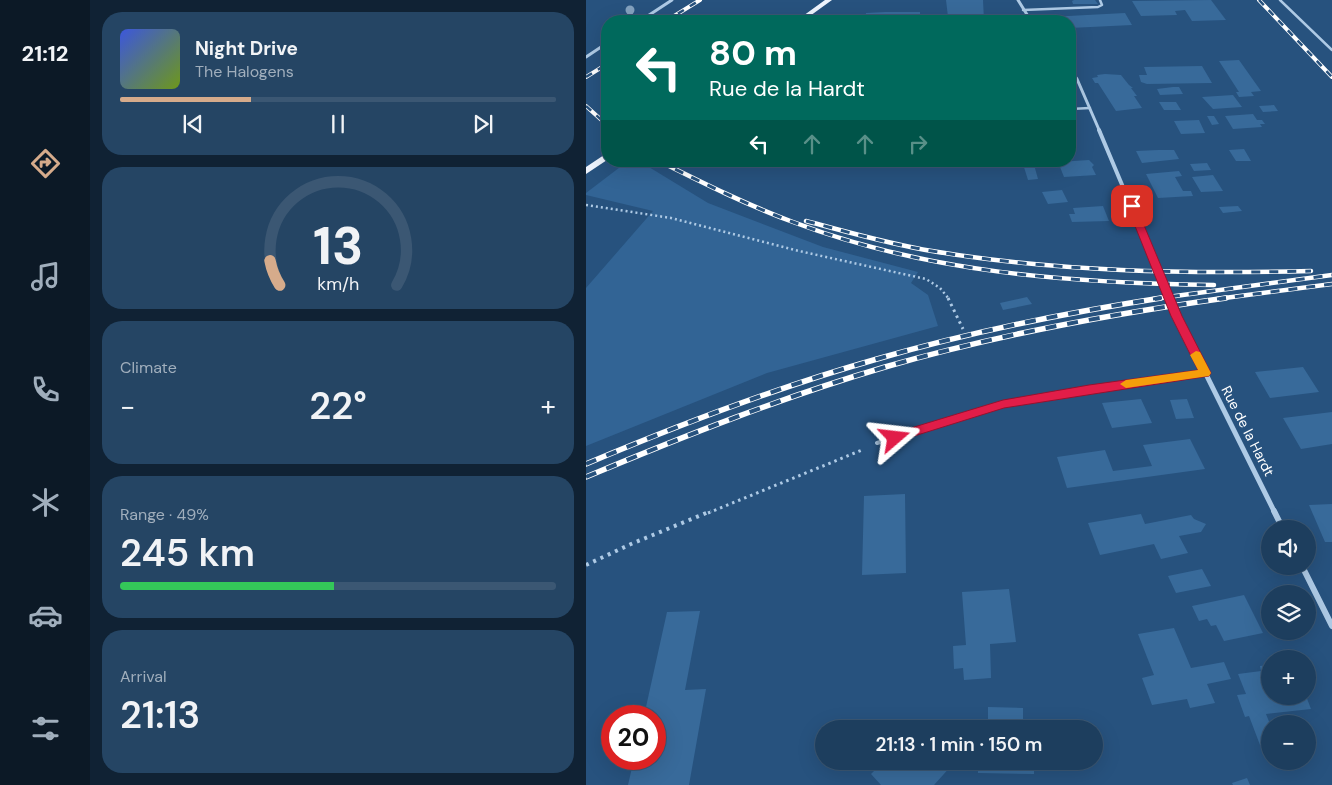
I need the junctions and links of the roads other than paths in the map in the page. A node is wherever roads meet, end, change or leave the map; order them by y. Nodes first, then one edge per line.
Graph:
1 (672, 0) edge
2 (829, 0) edge
3 (1018, 0) edge
4 (1100, 0) edge
5 (1280, 0) edge
6 (1023, 10) junction
7 (649, 15) edge
8 (808, 15) edge
9 (1027, 15) edge
10 (601, 47) edge
11 (1332, 50) edge
12 (586, 57) edge
13 (1076, 78) edge
14 (1090, 108) junction
15 (1076, 109) edge
16 (601, 160) edge
17 (586, 171) edge
18 (1205, 373) junction
19 (877, 443) road end
20 (1278, 520) edge
21 (1306, 575) edge
22 (1332, 626) edge

1 - 7 street
2 - 8 main road
3 - 6 street
4 - 6 lane
5 - 11 lane
6 - 9 street
10 - 12 street
13 - 14 street, Rue de la Hardt
14 - 15 lane
14 - 18 street, Rue de la Hardt
16 - 17 main road
18 - 19 lane
18 - 20 street, Rue de la Hardt
21 - 22 street

